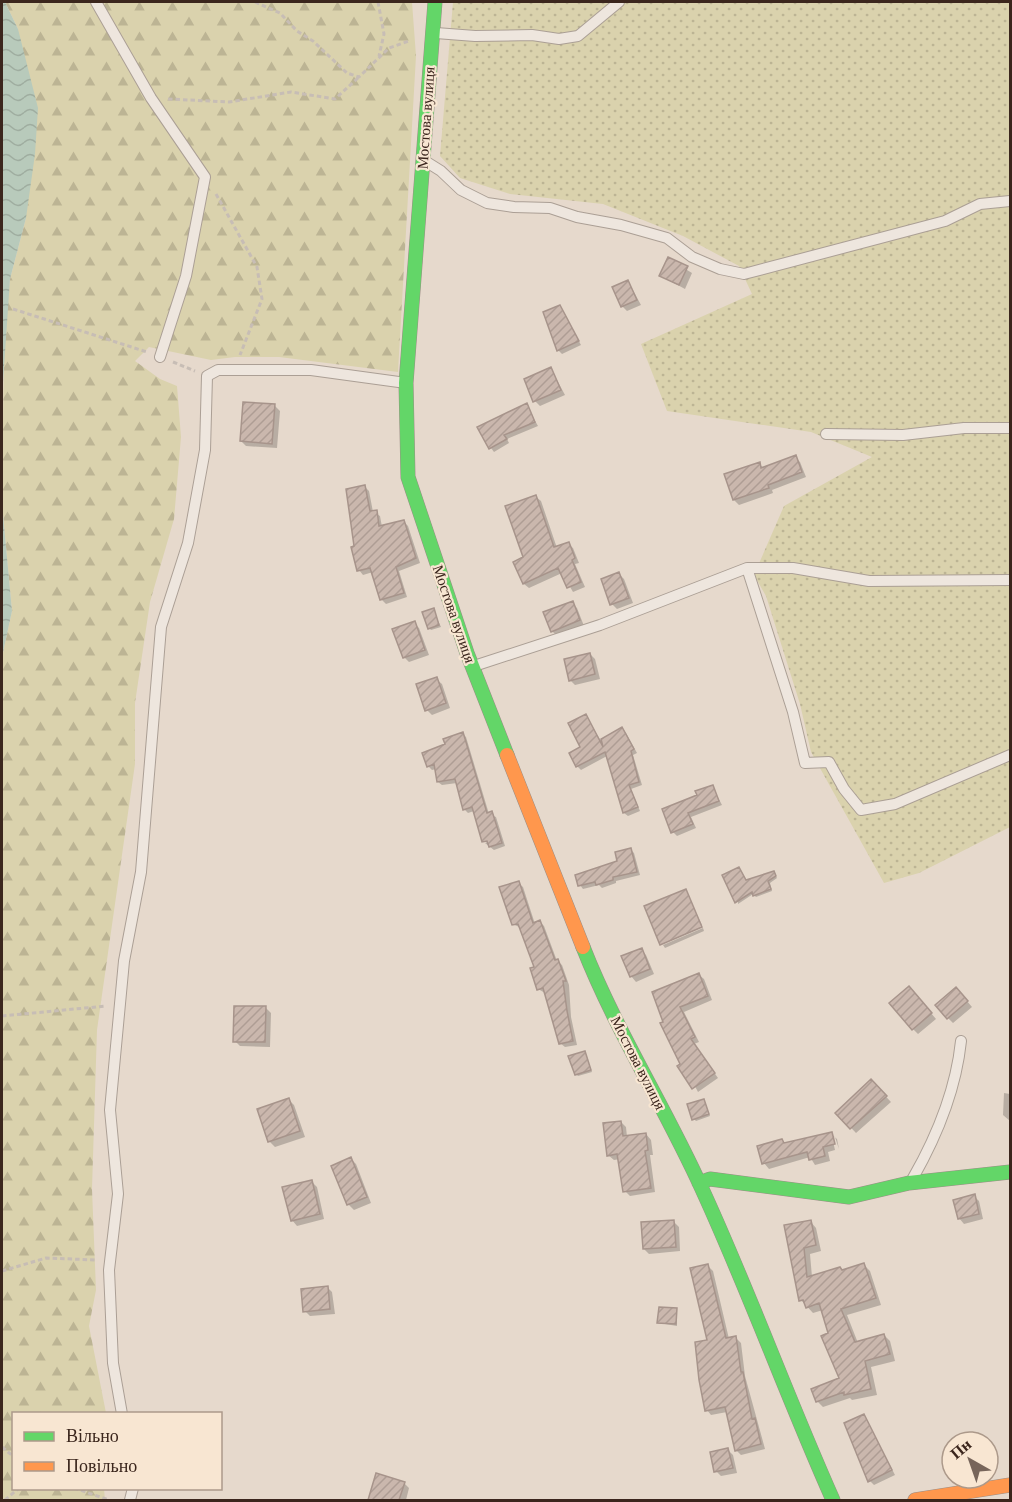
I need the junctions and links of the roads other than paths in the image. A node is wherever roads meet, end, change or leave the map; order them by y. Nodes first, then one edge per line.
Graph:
1 (96, 2) edge
2 (435, 2) edge
3 (619, 2) edge
4 (432, 39) junction
5 (423, 160) junction
6 (1011, 201) edge
7 (159, 357) road end
8 (406, 383) junction
9 (1011, 428) edge
10 (826, 434) dead end
11 (747, 568) junction
12 (1011, 580) edge
13 (473, 666) junction
14 (1011, 754) edge
15 (961, 1041) dead end
16 (1011, 1172) edge
17 (699, 1183) junction
18 (909, 1183) junction
19 (122, 1412) edge
20 (1011, 1485) edge
21 (833, 1500) edge
22 (915, 1500) edge

1 - 7 lane
2 - 4 street, Мостова вулиця
3 - 4 lane
4 - 5 street, Мостова вулиця
5 - 6 lane
5 - 8 street, Мостова вулиця
8 - 13 street, Мостова вулиця
8 - 19 lane
9 - 10 lane
11 - 12 lane
11 - 13 lane
11 - 14 lane
13 - 17 street, Мостова вулиця
15 - 18 lane
16 - 18 street
17 - 18 street
17 - 21 street, Мостова вулиця
20 - 22 street

